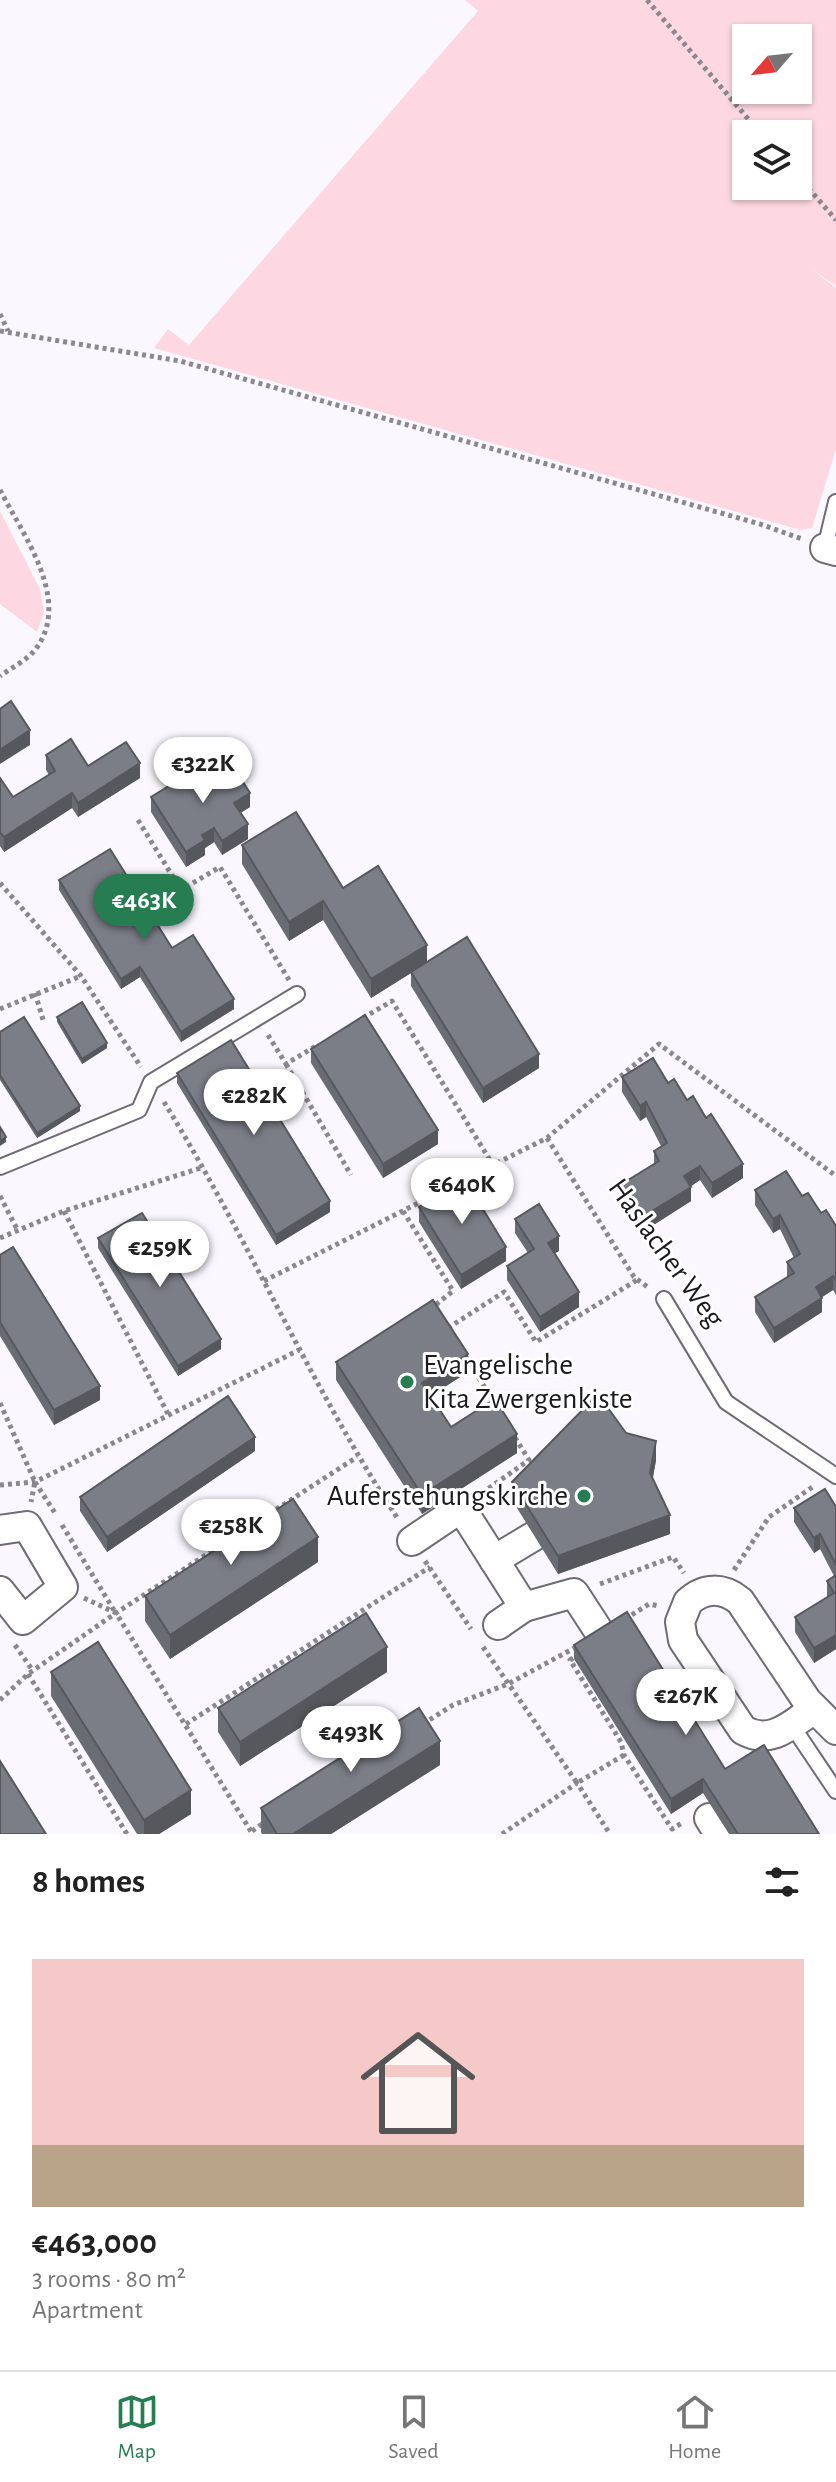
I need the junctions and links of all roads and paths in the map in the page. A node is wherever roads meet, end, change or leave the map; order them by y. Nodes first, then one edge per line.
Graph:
1 (647, 0) edge
2 (749, 120) edge
3 (812, 191) edge
4 (836, 218) edge
5 (0, 314) edge
6 (0, 331) edge
7 (8, 331) junction
8 (0, 490) edge
9 (836, 502) edge
10 (831, 550) edge
11 (0, 676) edge
12 (138, 820) dead end
13 (0, 883) edge
14 (81, 976) junction
15 (35, 993) junction
16 (297, 994) joint
17 (0, 1009) edge
18 (259, 1019) junction
19 (44, 1023) dead end
20 (352, 1025) edge
21 (326, 1041) edge
22 (286, 1064) junction
23 (151, 1082) junction
24 (547, 1138) junction
25 (493, 1165) junction
26 (0, 1167) edge
27 (204, 1167) junction
28 (351, 1175) dead end
29 (836, 1176) edge
30 (0, 1196) edge
31 (64, 1211) junction
32 (403, 1211) junction
33 (18, 1231) junction
34 (0, 1238) edge
35 (637, 1280) junction
36 (264, 1281) junction
37 (664, 1299) joint
38 (447, 1327) junction
39 (456, 1340) edge
40 (299, 1350) junction
41 (464, 1353) edge
42 (0, 1403) edge
43 (496, 1407) edge
44 (168, 1414) junction
45 (512, 1433) edge
46 (357, 1457) junction
47 (834, 1474) edge
48 (35, 1482) junction
49 (0, 1485) edge
50 (461, 1508) junction
51 (13, 1528) edge
52 (534, 1536) edge
53 (412, 1541) junction
54 (494, 1560) junction
55 (430, 1567) junction
56 (63, 1587) junction
57 (0, 1591) edge
58 (709, 1592) junction
59 (574, 1593) junction
60 (649, 1604) dead end
61 (524, 1607) junction
62 (116, 1613) junction
63 (630, 1622) edge
64 (498, 1625) dead end
65 (606, 1634) junction
66 (28, 1674) junction
67 (508, 1684) junction
68 (0, 1700) edge
69 (803, 1716) junction
70 (186, 1724) junction
71 (413, 1730) edge
72 (836, 1730) edge
73 (624, 1755) junction
74 (577, 1783) junction
75 (836, 1791) edge
76 (279, 1814) edge
77 (707, 1822) edge
78 (252, 1832) edge
79 (674, 1832) edge
80 (127, 1834) edge
81 (502, 1834) edge
82 (610, 1834) edge

1 - 2 path
3 - 4 path
5 - 7 path
6 - 7 path
7 - 10 path
8 - 11 path
9 - 10 lane
12 - 16 path
13 - 14 path
14 - 15 path
14 - 23 path
15 - 17 path
15 - 19 path
16 - 18 lane
18 - 22 path
18 - 23 lane
20 - 25 path
21 - 22 path
22 - 28 path
23 - 26 lane
23 - 27 path
24 - 25 path
24 - 29 path
24 - 35 path, Haslacher Weg
25 - 32 path
27 - 31 path
27 - 36 path
30 - 33 path
31 - 33 path
31 - 44 path
32 - 36 path
32 - 38 path
33 - 34 path
35 - 37 path, Haslacher Weg
35 - 38 path
36 - 40 path
37 - 47 lane, Haslacher Weg
38 - 39 path
40 - 44 path
40 - 46 path
41 - 43 path
42 - 48 path
44 - 48 path
45 - 50 path
46 - 53 path
46 - 62 path
47 - 58 path
48 - 49 path
48 - 51 path
48 - 62 path
50 - 53 street
50 - 54 street
51 - 56 street
52 - 54 street
53 - 55 path
54 - 61 street
55 - 67 path
55 - 70 path
56 - 57 street
56 - 62 path
58 - 59 path
58 - 69 street
58 - 69 street
59 - 61 street
59 - 65 street
60 - 65 path
61 - 64 street
62 - 66 path
62 - 70 path
63 - 65 path
65 - 67 path
65 - 73 path
66 - 68 path
66 - 80 path
67 - 71 path
67 - 74 path
69 - 72 street
69 - 75 lane
70 - 78 path
73 - 74 path
73 - 79 path
74 - 81 path
74 - 82 path
76 - 78 path
77 - 79 path

